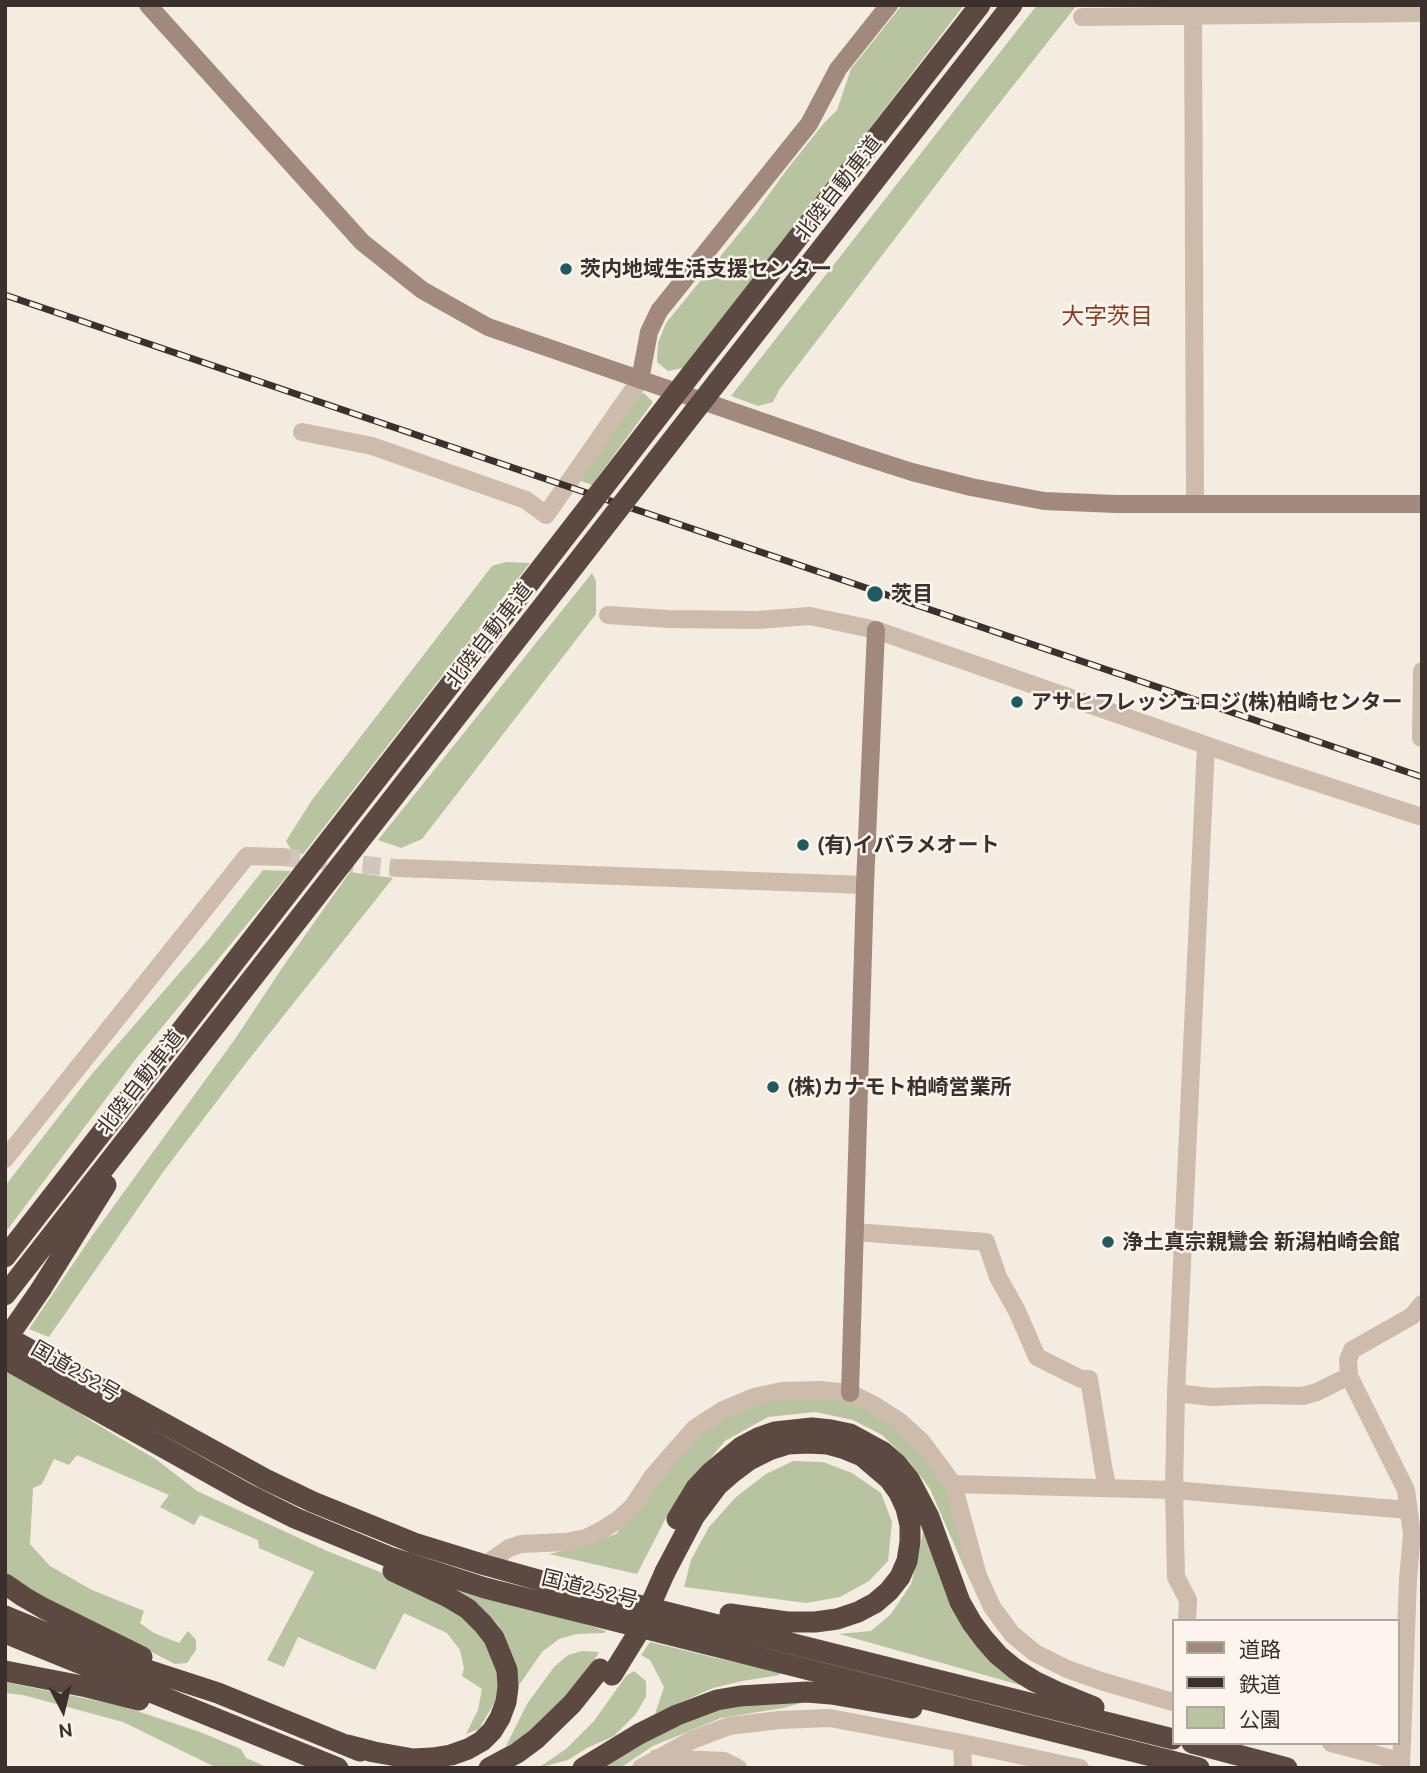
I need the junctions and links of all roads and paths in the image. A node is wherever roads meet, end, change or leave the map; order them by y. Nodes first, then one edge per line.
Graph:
1 (148, 5) edge
2 (889, 5) edge
3 (981, 5) edge
4 (1012, 5) edge
5 (1193, 10) edge
6 (1422, 13) edge
7 (1082, 17) dead end
8 (640, 380) junction
9 (302, 432) dead end
10 (1195, 504) junction
11 (1422, 504) edge
12 (608, 615) dead end
13 (876, 630) junction
14 (1422, 671) edge
15 (1417, 738) edge
16 (1206, 745) junction
17 (1422, 817) edge
18 (282, 857) tunnel mouth
19 (398, 868) tunnel mouth
20 (865, 886) junction
21 (227, 1011) junction
22 (5, 1159) edge
23 (855, 1232) junction
24 (5, 1257) edge
25 (5, 1295) edge
26 (1422, 1304) edge
27 (5, 1339) edge
28 (5, 1359) edge
29 (1349, 1376) junction
30 (850, 1393) junction
31 (1177, 1393) junction
32 (162, 1448) junction
33 (953, 1484) junction
34 (1108, 1488) junction
35 (1174, 1490) junction
36 (1408, 1510) junction
37 (1417, 1533) edge
38 (485, 1565) junction
39 (659, 1570) junction
40 (5, 1584) edge
41 (5, 1616) edge
42 (1187, 1619) edge
43 (5, 1633) edge
44 (5, 1671) edge
45 (606, 1672) junction
46 (218, 1693) junction
47 (1172, 1702) edge
48 (209, 1717) junction
49 (1172, 1733) edge
50 (1077, 1737) junction
51 (1172, 1739) edge
52 (962, 1743) junction
53 (347, 1745) junction
54 (1200, 1745) edge
55 (1213, 1745) edge
56 (1338, 1745) edge
57 (657, 1758) junction
58 (1262, 1761) junction
59 (1400, 1764) edge
60 (338, 1768) edge
61 (394, 1768) edge
62 (489, 1768) edge
63 (517, 1768) edge
64 (583, 1768) edge
65 (641, 1768) edge
66 (738, 1768) edge
67 (963, 1768) edge
68 (1080, 1768) edge
69 (1199, 1768) edge
70 (1287, 1768) edge

1 - 8 street
2 - 8 street
3 - 24 highway, 北陸自動車道, bridge
4 - 21 highway, 北陸自動車道, bridge
5 - 6 street
5 - 7 street
5 - 10 street
8 - 9 street
8 - 10 street
10 - 11 street
12 - 13 street
13 - 16 street
13 - 20 street
14 - 15 street
16 - 17 street
16 - 31 street
18 - 22 street
19 - 20 street
20 - 23 street
21 - 25 highway, 北陸自動車道
21 - 27 highway, bridge
23 - 30 street
23 - 34 street
26 - 29 street
27 - 38 highway, 国道252号
28 - 32 highway, 国道252号
29 - 31 street
29 - 36 street
30 - 33 street
30 - 38 street
31 - 35 street
32 - 50 highway, 国道252号
32 - 53 highway
33 - 34 street
33 - 47 street
34 - 35 street
35 - 36 street
35 - 42 street
36 - 37 street
37 - 59 street
38 - 39 highway
38 - 51 highway, 国道252号
39 - 45 highway, bridge
39 - 49 highway
40 - 46 highway
41 - 46 highway
43 - 48 highway
44 - 48 highway
45 - 62 highway
45 - 63 highway
46 - 53 highway
48 - 60 highway
50 - 64 highway
50 - 69 highway, 国道252号
52 - 57 street
52 - 67 street
52 - 68 street
53 - 61 highway
54 - 58 highway
55 - 58 highway
56 - 59 street
57 - 65 street
57 - 66 street
58 - 70 highway

